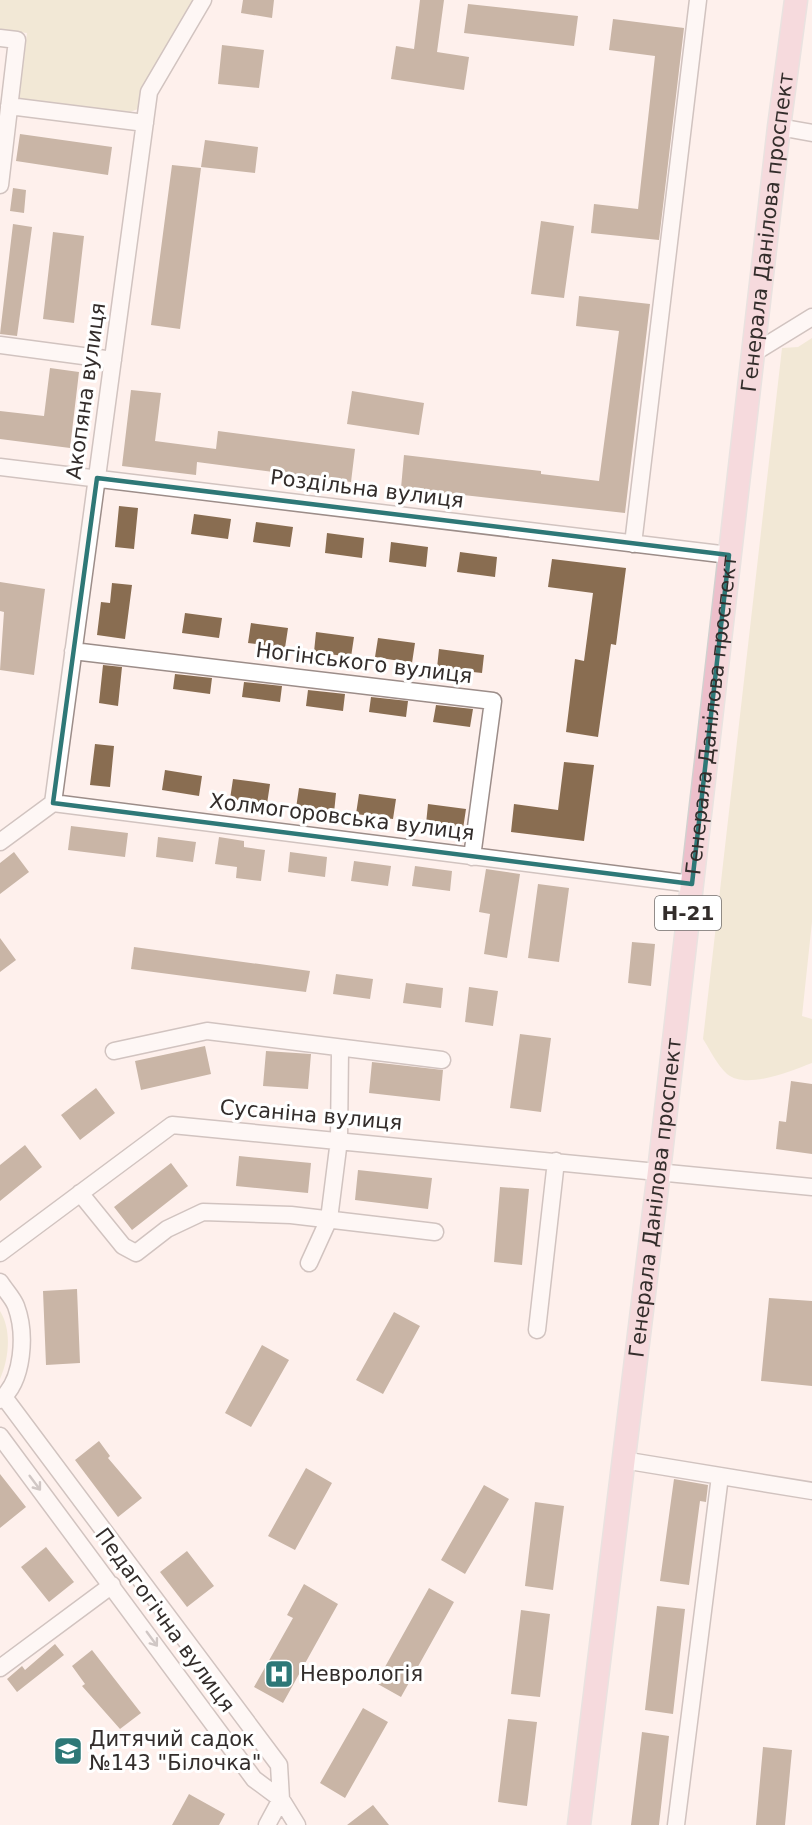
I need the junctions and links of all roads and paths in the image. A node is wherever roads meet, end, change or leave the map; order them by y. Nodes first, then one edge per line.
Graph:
1 (203, 0) edge
2 (698, 0) edge
3 (796, 0) edge
4 (0, 38) edge
5 (9, 106) junction
6 (145, 123) junction
7 (779, 127) junction
8 (812, 133) edge
9 (0, 185) edge
10 (812, 317) edge
11 (0, 345) edge
12 (752, 354) junction
13 (113, 360) junction
14 (0, 467) edge
15 (97, 478) junction
16 (633, 544) junction
17 (729, 555) junction
18 (73, 651) junction
19 (53, 803) junction
20 (0, 842) edge
21 (472, 857) junction
22 (692, 884) junction
23 (340, 1049) junction
24 (114, 1051) dead end
25 (442, 1060) dead end
26 (339, 1140) junction
27 (556, 1161) junction
28 (659, 1171) junction
29 (812, 1187) edge
30 (80, 1193) junction
31 (329, 1219) junction
32 (435, 1232) dead end
33 (0, 1253) edge
34 (309, 1263) dead end
35 (0, 1282) edge
36 (537, 1330) dead end
37 (2, 1399) edge
38 (0, 1436) edge
39 (623, 1460) junction
40 (720, 1476) junction
41 (812, 1491) edge
42 (112, 1585) junction
43 (0, 1668) edge
44 (281, 1799) junction
45 (267, 1825) edge
46 (297, 1825) edge
47 (579, 1825) edge
48 (676, 1825) edge

1 - 6 street, Акопяна вулиця
2 - 16 street
3 - 7 main road, Генерала Данілова проспект / Н-21
4 - 5 street
5 - 6 street
5 - 9 street
6 - 13 street, Акопяна вулиця
7 - 8 street
7 - 12 main road, Генерала Данілова проспект / Н-21
10 - 12 street
11 - 13 street
12 - 17 main road, Генерала Данілова проспект / Н-21
13 - 15 street, Акопяна вулиця
14 - 15 street, Роздільна вулиця
15 - 16 street, Роздільна вулиця
15 - 18 street, Акопяна вулиця
16 - 17 street, Роздільна вулиця
17 - 22 main road, Генерала Данілова проспект / Н-21
18 - 19 street, Акопяна вулиця
18 - 21 street, Ногінського вулиця
19 - 20 street
19 - 21 street, Холмогоровська вулиця
21 - 22 street, Холмогоровська вулиця
22 - 28 main road, Генерала Данілова проспект / Н-21
23 - 24 street
23 - 25 street
23 - 26 street
26 - 27 street, Сусаніна вулиця
26 - 30 street, Сусаніна вулиця
26 - 31 street
27 - 28 street, Сусаніна вулиця
27 - 36 street
28 - 29 street, Сусаніна вулиця
28 - 39 main road, Генерала Данілова проспект / Н-21
30 - 31 street
30 - 33 street, Сусаніна вулиця
31 - 32 street
31 - 34 street
35 - 37 street, Педагогічна вулиця
37 - 44 street, Педагогічна вулиця
38 -> 42 street, Педагогічна вулиця
39 - 40 street
39 - 47 main road, Генерала Данілова проспект / Н-21
40 - 41 street
40 - 48 street
42 - 43 street
42 -> 44 street, Педагогічна вулиця
44 - 45 street
44 - 46 street, Педагогічна вулиця

